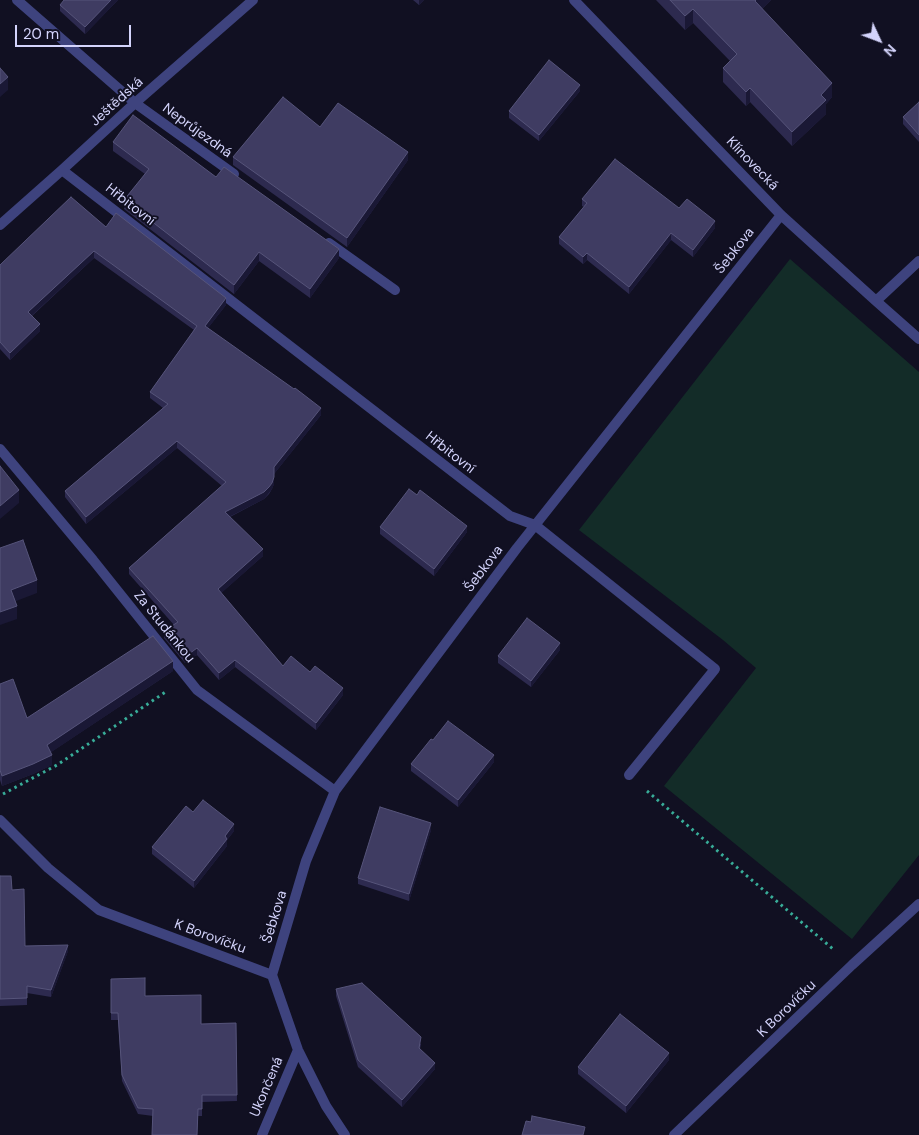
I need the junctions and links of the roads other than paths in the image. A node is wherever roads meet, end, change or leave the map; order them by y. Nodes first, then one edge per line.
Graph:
1 (17, 0) edge
2 (253, 0) edge
3 (574, 0) edge
4 (135, 103) junction
5 (62, 170) junction
6 (245, 182) edge
7 (781, 214) junction
8 (0, 225) edge
9 (324, 239) edge
10 (919, 262) edge
11 (394, 290) dead end
12 (876, 301) junction
13 (919, 339) edge
14 (0, 449) edge
15 (535, 525) junction
16 (628, 775) road end
17 (335, 790) junction
18 (0, 820) edge
19 (919, 904) edge
20 (272, 975) junction
21 (298, 1050) junction
22 (262, 1135) edge
23 (345, 1135) edge
24 (674, 1135) edge

1 - 4 street, Neprůjezdná
2 - 4 street, Ještědská
3 - 7 street, Klínovecká
4 - 5 street, Ještědská
4 - 6 street, Neprůjezdná
5 - 8 street, Ještědská
5 - 15 street, Hřbitovní
7 - 12 street, Klínovecká
7 - 15 street, Šebkova
9 - 11 street
10 - 12 street
12 - 13 street, Klínovecká
14 - 17 street, Za Studánkou
15 - 16 street, Hřbitovní
15 - 17 street, Šebkova
17 - 20 street, Šebkova
18 - 20 street, K Borovíčku
19 - 24 street, K Borovíčku
20 - 21 street
21 - 22 street, Ukončená
21 - 23 street

